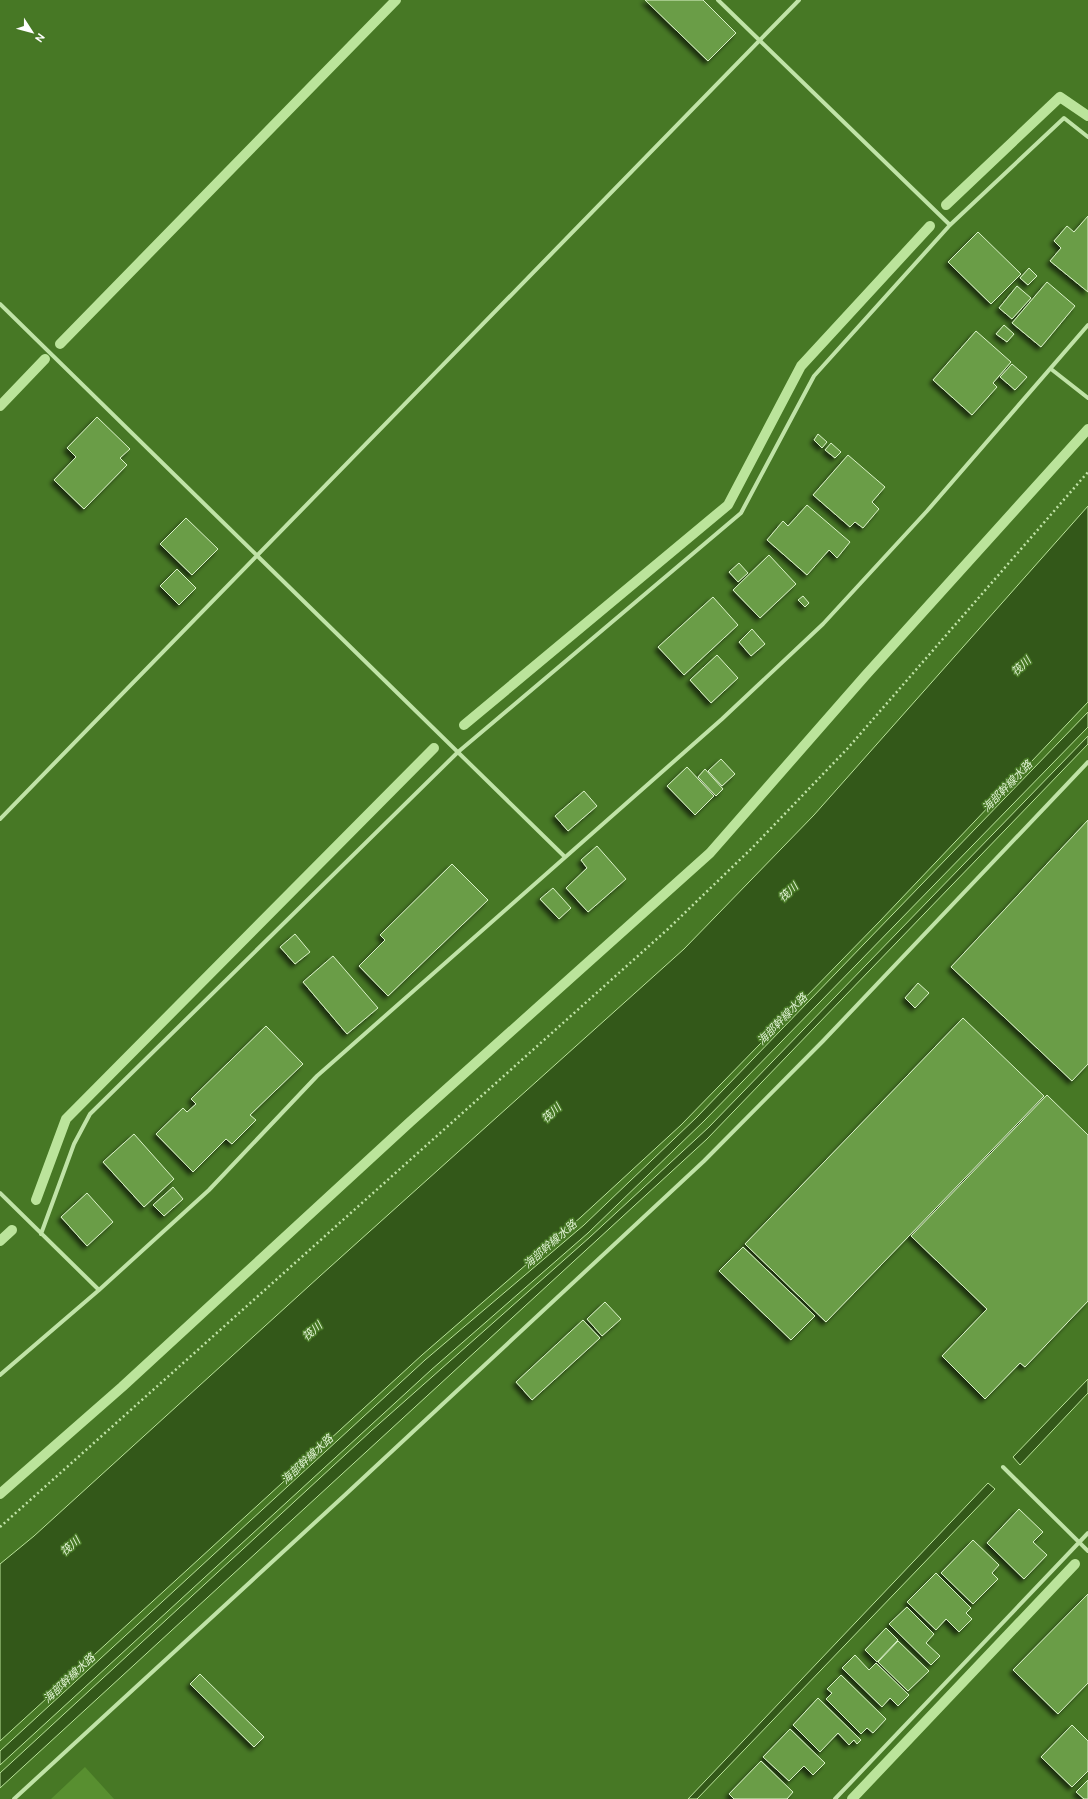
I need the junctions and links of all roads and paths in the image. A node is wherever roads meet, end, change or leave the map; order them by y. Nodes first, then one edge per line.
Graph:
1 (718, 0) edge
2 (799, 0) edge
3 (760, 40) junction
4 (1088, 137) edge
5 (950, 225) junction
6 (0, 304) edge
7 (1088, 325) edge
8 (1051, 369) junction
9 (1088, 398) edge
10 (1088, 472) edge
11 (257, 556) junction
12 (458, 752) junction
13 (1088, 762) edge
14 (0, 819) edge
15 (565, 857) junction
16 (0, 1193) edge
17 (41, 1234) junction
18 (99, 1290) junction
19 (0, 1375) edge
20 (1003, 1467) dead end
21 (0, 1527) edge
22 (1088, 1533) edge
23 (1079, 1542) junction
24 (1088, 1551) edge
25 (14, 1799) edge
26 (835, 1799) edge

1 - 3 street
2 - 3 street
3 - 5 street
3 - 11 street
4 - 5 street
5 - 12 street
6 - 11 street
7 - 8 street
8 - 9 street
8 - 15 street
10 - 21 path
11 - 12 street
11 - 14 street
12 - 15 street
12 - 17 street
13 - 25 street
15 - 18 street
16 - 17 street
17 - 18 street
18 - 19 street
20 - 23 street
22 - 23 street
23 - 24 street
23 - 26 street

